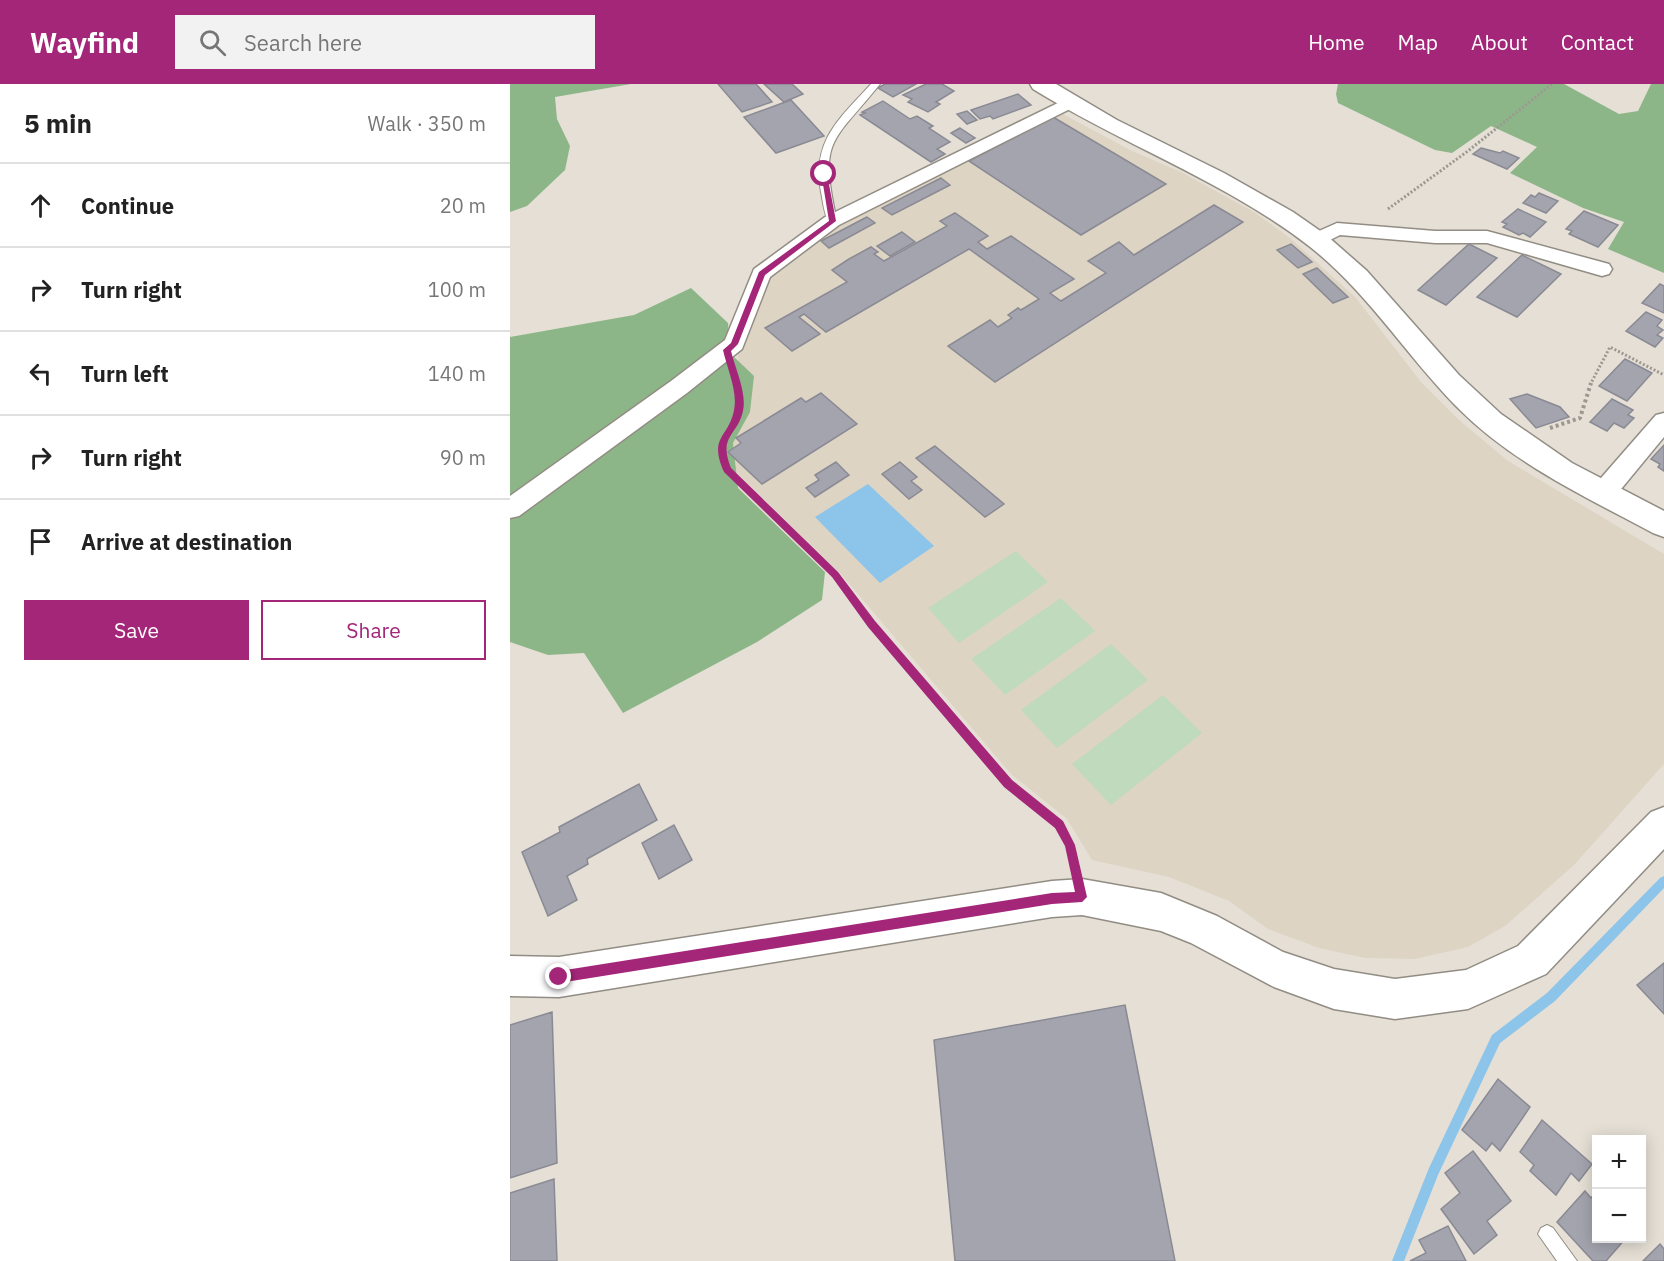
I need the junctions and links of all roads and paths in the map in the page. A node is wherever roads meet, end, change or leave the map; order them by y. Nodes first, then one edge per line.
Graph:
1 (876, 84) edge
2 (1041, 84) edge
3 (1552, 84) edge
4 (1068, 103) junction
5 (832, 221) junction
6 (1327, 234) junction
7 (1602, 269) dead end
8 (727, 350) junction
9 (1664, 375) edge
10 (1664, 421) edge
11 (1515, 440) junction
12 (1603, 493) junction
13 (510, 509) edge
14 (1664, 525) edge
15 (1664, 824) edge
16 (1082, 897) junction
17 (510, 976) edge
18 (1547, 1234) dead end
19 (1568, 1261) edge

1 - 5 lane
2 - 4 street
3 - 6 path
4 - 5 street
4 - 6 street
5 - 8 street
6 - 7 street
6 - 11 street
8 - 13 street
8 - 16 path
9 - 11 path
10 - 12 street
11 - 12 street
12 - 14 street
15 - 16 street
16 - 17 street
18 - 19 lane

